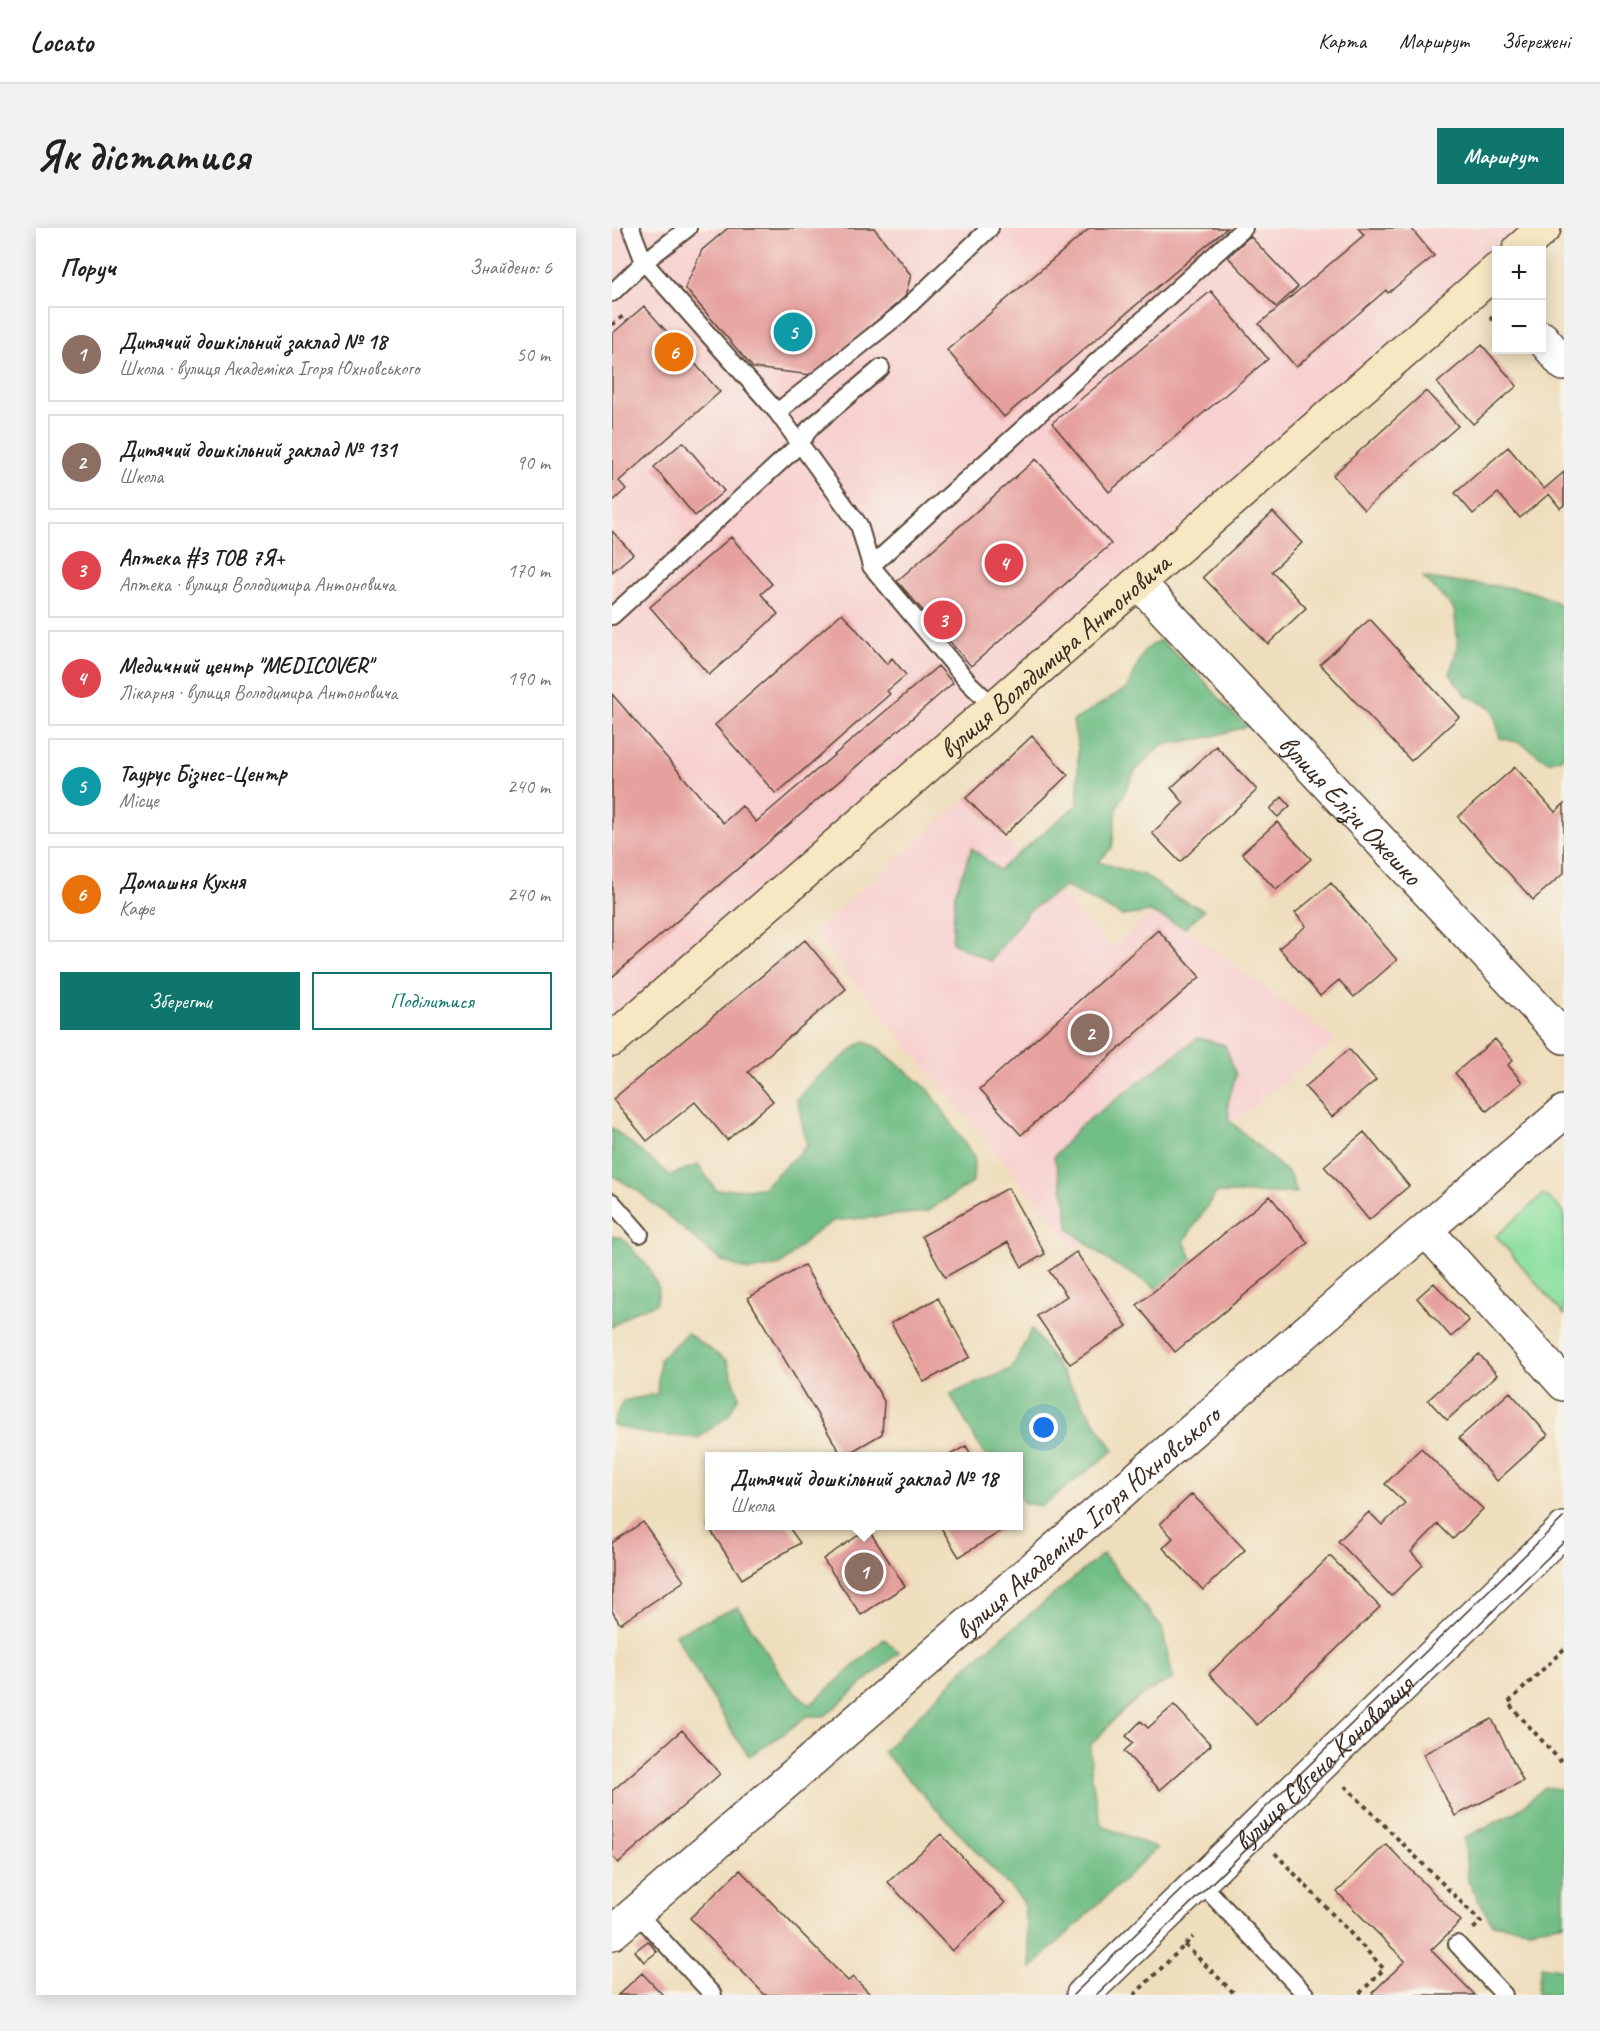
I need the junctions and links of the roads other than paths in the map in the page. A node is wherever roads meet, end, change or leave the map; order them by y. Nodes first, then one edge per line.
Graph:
1 (631, 228) edge
2 (688, 228) edge
3 (990, 228) edge
4 (1244, 228) edge
5 (1545, 228) edge
6 (1524, 246) edge
7 (645, 262) junction
8 (1492, 280) edge
9 (612, 293) edge
10 (1546, 343) edge
11 (1564, 364) edge
12 (881, 368) dead end
13 (777, 412) junction
14 (801, 443) junction
15 (871, 566) junction
16 (1139, 583) junction
17 (612, 616) edge
18 (994, 707) junction
19 (1564, 1037) edge
20 (612, 1040) edge
21 (1564, 1112) edge
22 (612, 1202) edge
23 (1426, 1230) junction
24 (640, 1234) dead end
25 (1564, 1384) edge
26 (1564, 1529) edge
27 (1200, 1882) junction
28 (624, 1923) edge
29 (1458, 1944) road end
30 (713, 1995) edge
31 (1083, 1995) edge
32 (1306, 1995) edge
33 (1504, 1995) edge

1 - 7 lane
2 - 7 lane
3 - 13 lane
4 - 15 lane
5 - 6 main road
7 - 9 lane
7 - 13 lane
8 - 16 main road, вулиця Володимира Антоновича
10 - 11 street
12 - 14 lane
13 - 14 lane
14 - 15 lane
14 - 17 lane
15 - 18 lane
16 - 18 main road, вулиця Володимира Антоновича
16 - 19 street, вулиця Елізи Ожешко
18 - 20 main road, вулиця Володимира Антоновича
21 - 23 street, вулиця Академіка Ігоря Юхновського
22 - 24 lane
23 - 25 street
23 - 28 street, вулиця Академіка Ігоря Юхновського
26 - 27 street, вулиця Євгена Коновальця
27 - 31 street, вулиця Євгена Коновальця
27 - 32 lane
28 - 30 lane
29 - 33 lane

